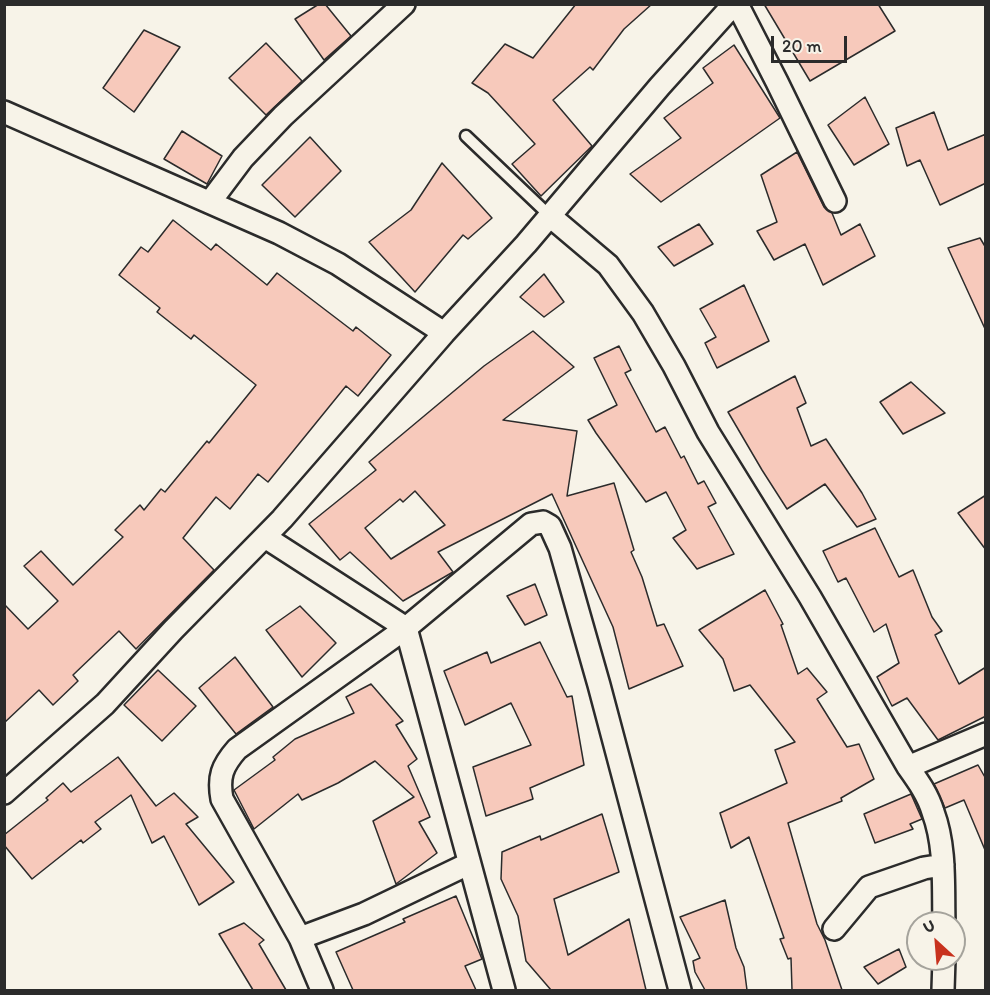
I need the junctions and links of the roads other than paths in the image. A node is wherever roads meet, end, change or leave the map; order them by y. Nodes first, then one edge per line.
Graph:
1 (404, 4) edge
2 (736, 4) edge
3 (4, 112) edge
4 (465, 136) dead end
5 (835, 201) dead end
6 (210, 202) junction
7 (550, 216) junction
8 (444, 333) junction
9 (265, 537) junction
10 (406, 628) junction
11 (986, 734) edge
12 (908, 767) junction
13 (4, 793) edge
14 (468, 864) junction
15 (943, 865) junction
16 (944, 911) edge
17 (834, 929) dead end
18 (300, 938) junction
19 (944, 971) edge
20 (322, 990) edge
21 (504, 990) edge
22 (680, 990) edge
23 (943, 990) edge

1 - 6 street
2 - 5 street
2 - 7 street
3 - 6 street
4 - 7 lane
6 - 8 street
7 - 8 street
7 - 12 street
8 - 9 street
9 - 10 street
9 - 13 street
10 - 14 street
10 - 18 street
10 - 22 street
11 - 12 street
12 - 15 street
14 - 18 street
14 - 21 street
15 - 16 street
15 - 17 street
18 - 20 street
19 - 23 street

